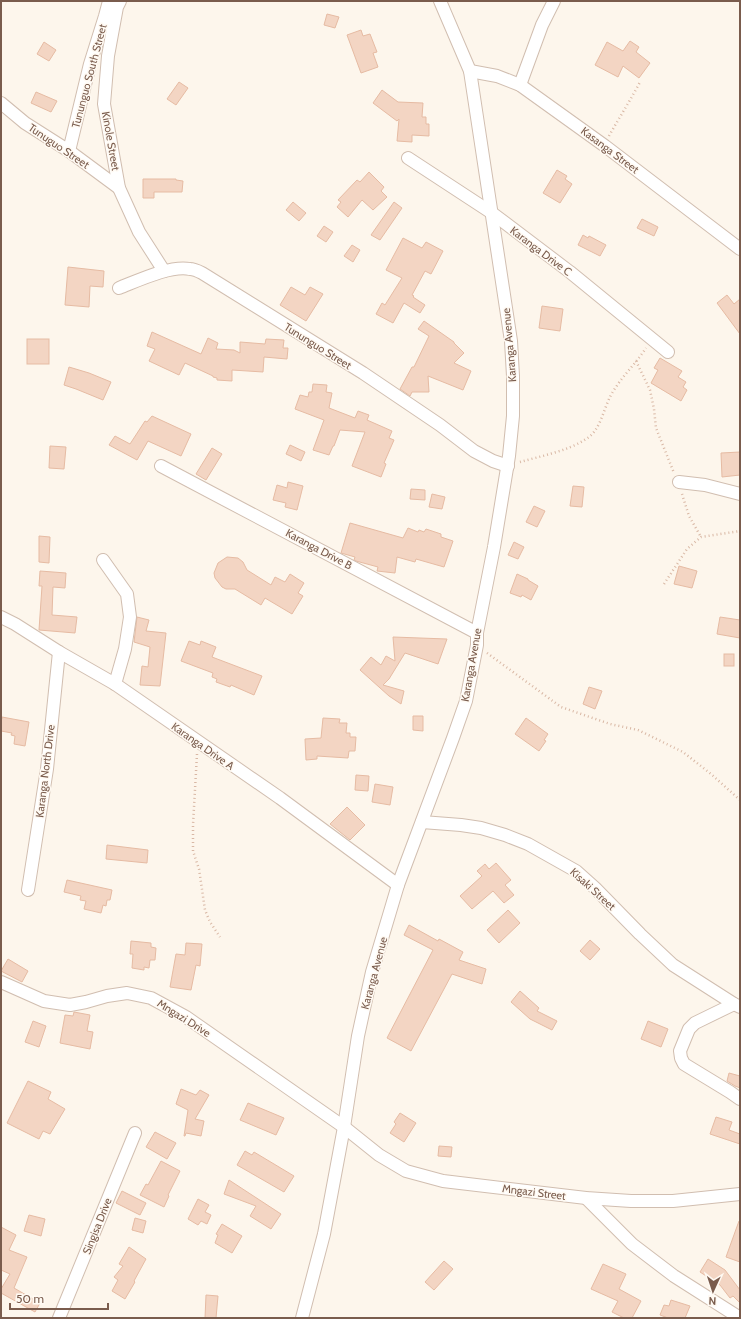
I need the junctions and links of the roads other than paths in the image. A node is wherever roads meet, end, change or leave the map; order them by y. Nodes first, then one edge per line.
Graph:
1 (109, 1) edge
2 (120, 1) edge
3 (440, 1) edge
4 (554, 1) edge
5 (470, 71) junction
6 (520, 85) junction
7 (1, 103) edge
8 (69, 152) junction
9 (408, 158) dead end
10 (119, 188) junction
11 (492, 213) junction
12 (740, 249) edge
13 (164, 271) junction
14 (118, 288) dead end
15 (668, 352) dead end
16 (161, 466) dead end
17 (508, 466) junction
18 (678, 482) road end
19 (740, 494) edge
20 (103, 560) dead end
21 (1, 617) edge
22 (477, 633) junction
23 (59, 652) junction
24 (115, 684) junction
25 (422, 822) junction
26 (398, 885) junction
27 (28, 890) dead end
28 (1, 982) edge
29 (737, 1005) edge
30 (740, 1099) edge
31 (344, 1127) junction
32 (135, 1133) dead end
33 (740, 1194) edge
34 (586, 1198) junction
35 (59, 1318) edge
36 (302, 1318) edge
37 (740, 1318) edge

1 - 8 street, Tununguo South Street
2 - 10 street, Kinole Street
3 - 5 street, Karanga Avenue
4 - 6 street
5 - 6 street, Kasanga Street
5 - 11 street, Karanga Avenue
6 - 12 street, Kasanga Street
7 - 8 street, Tunuguo Street
8 - 10 street, Tunuguo Street
9 - 11 street, Karanga Drive C
10 - 13 street, Kinole Street
11 - 15 street, Karanga Drive C
11 - 17 street, Karanga Avenue
13 - 14 street, Tununguo Street
13 - 17 street, Tununguo Street
16 - 22 street, Karanga Drive B
17 - 22 street, Karanga Avenue
18 - 19 street
20 - 24 street
21 - 23 street, Karanga Drive A
22 - 25 street, Karanga Avenue
23 - 24 street, Karanga Drive A
23 - 27 street, Karanga North Drive
24 - 26 street, Karanga Drive A
25 - 26 street, Karanga Avenue
25 - 29 street, Kisaki Street
26 - 31 street, Karanga Avenue
28 - 31 street, Mngazi Drive
29 - 30 street
31 - 34 street, Mngazi Street
31 - 36 street, Karanga Avenue
32 - 35 street, Singisa Drive
33 - 34 street, Mngazi Street
34 - 37 street

